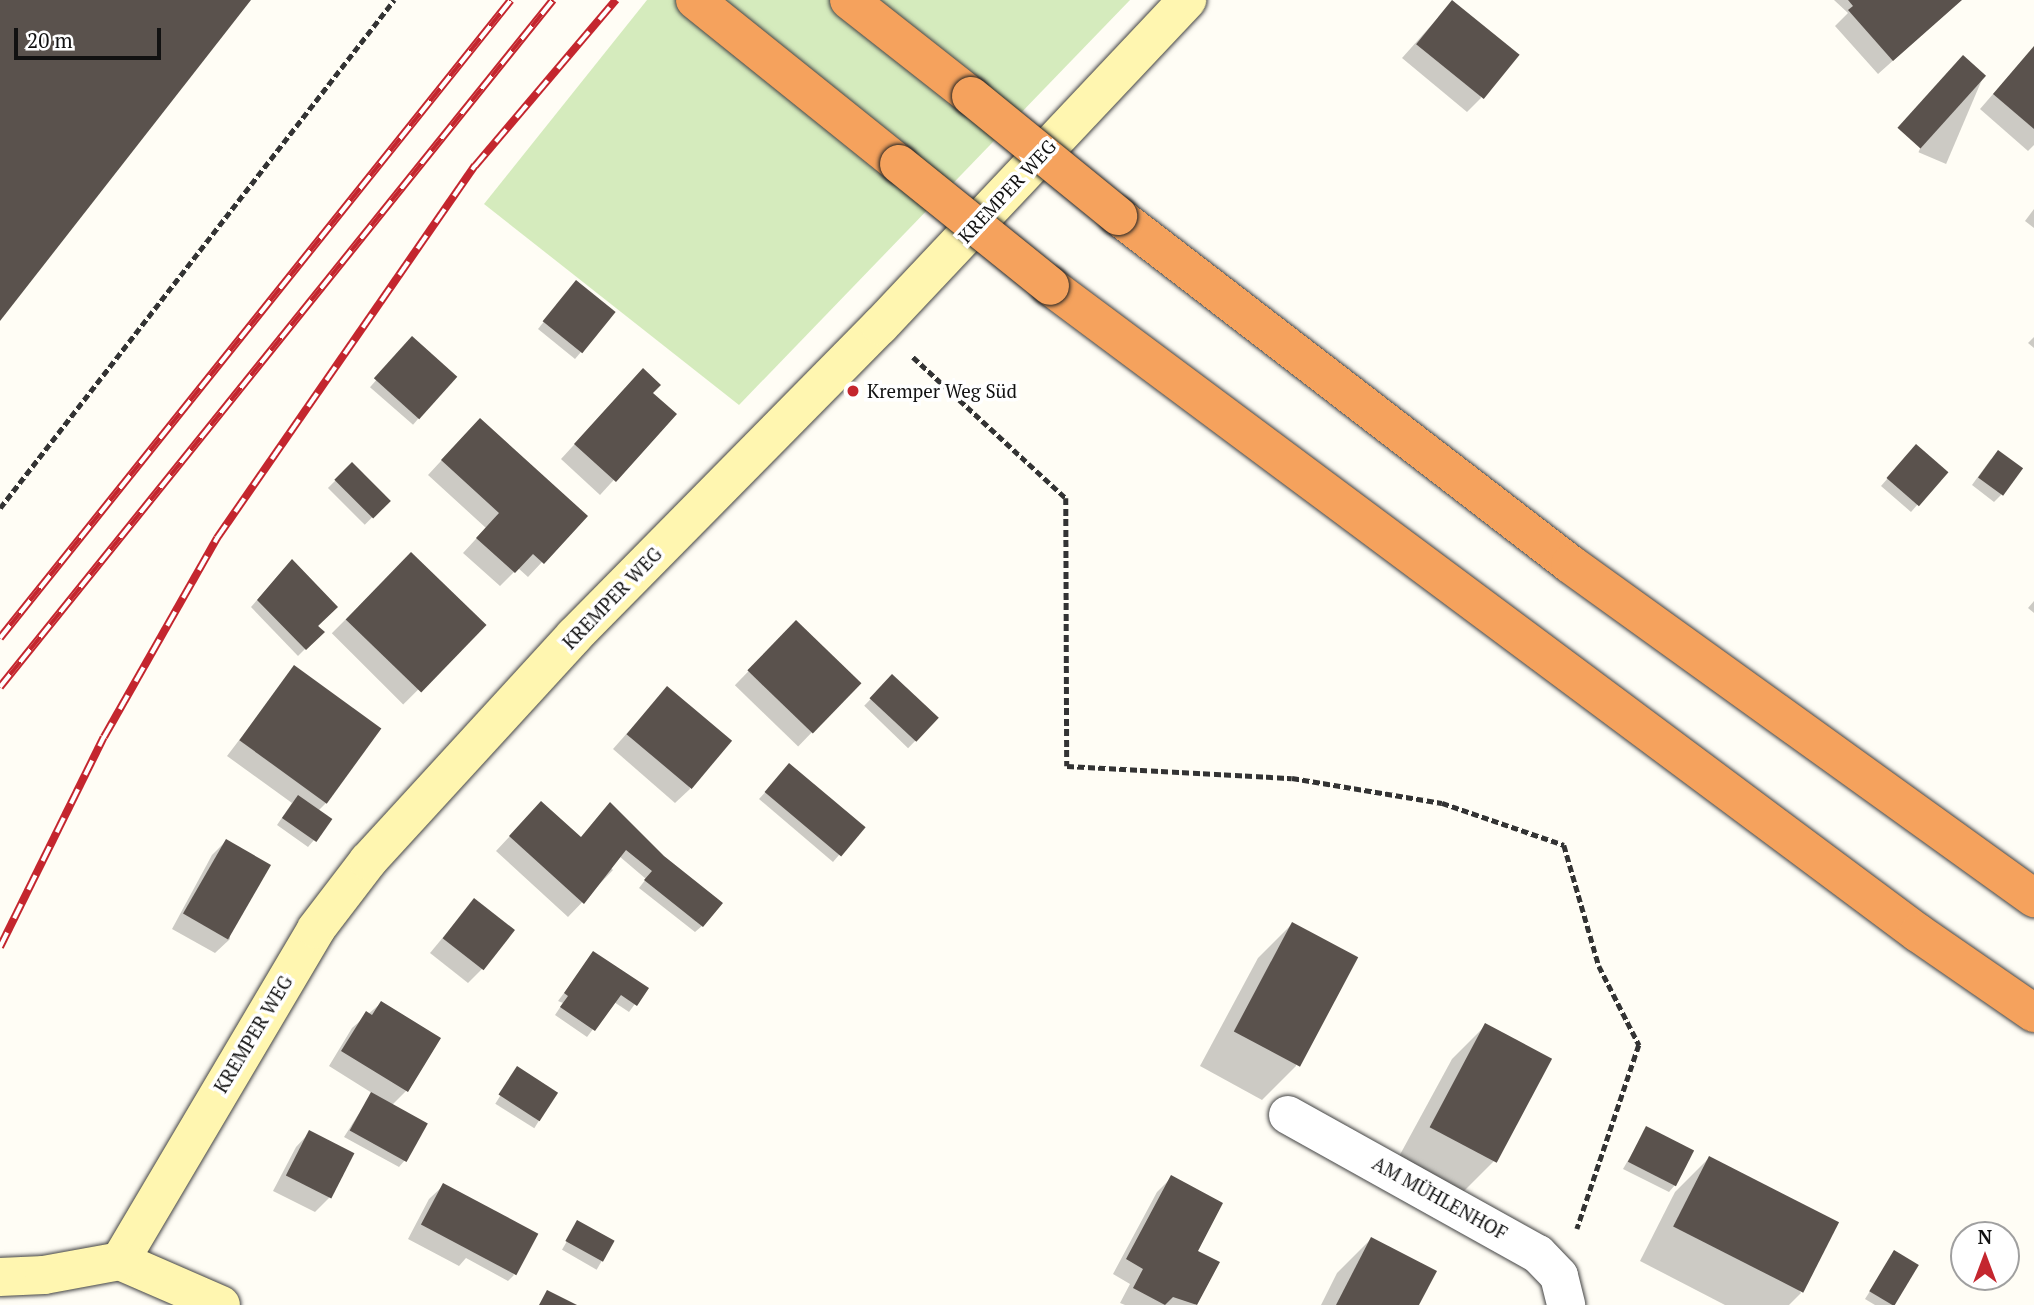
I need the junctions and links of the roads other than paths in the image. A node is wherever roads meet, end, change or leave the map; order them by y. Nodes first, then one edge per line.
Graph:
1 (849, 0) edge
2 (1187, 0) edge
3 (701, 5) edge
4 (2034, 898) edge
5 (2034, 1013) edge
6 (1288, 1115) dead end
7 (120, 1261) junction
8 (0, 1277) edge
9 (1563, 1290) edge
10 (221, 1305) edge

1 - 4 highway, bridge
2 - 7 street, KREMPER WEG
3 - 5 highway, bridge
6 - 9 street, AM MÜHLENHOF
7 - 8 street
7 - 10 street

